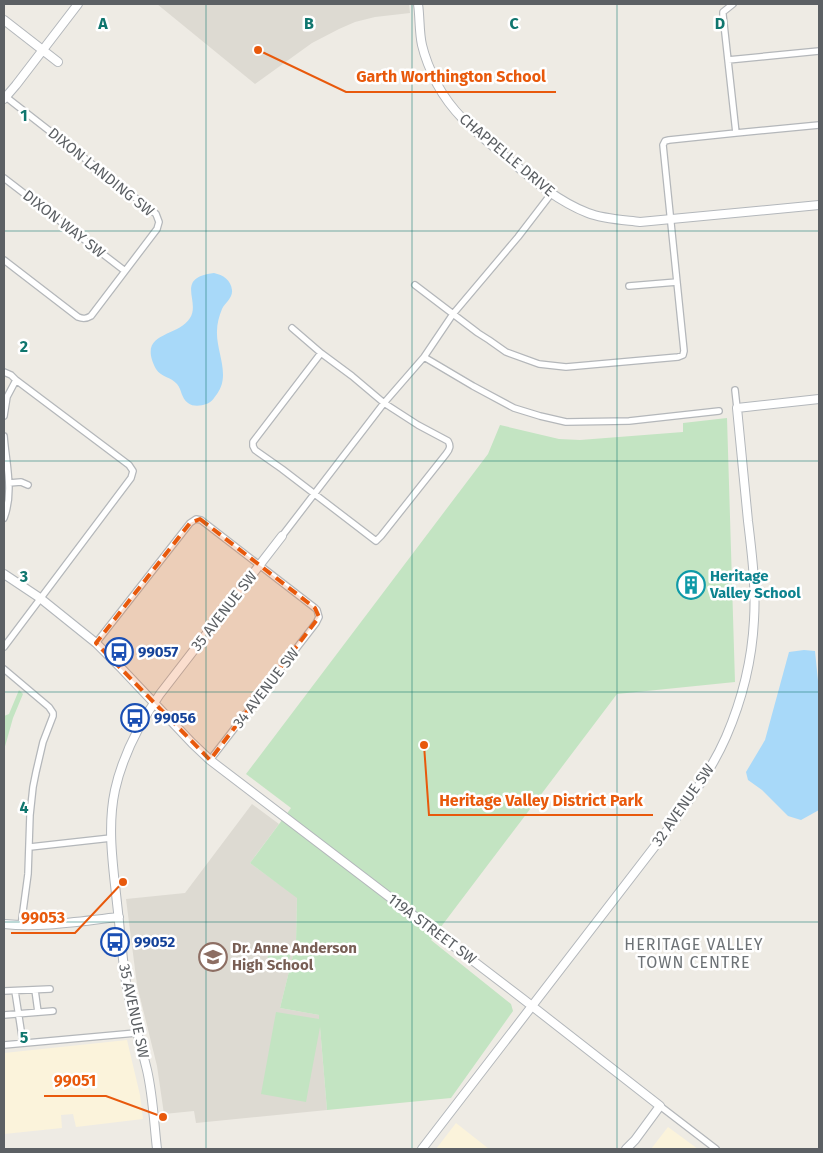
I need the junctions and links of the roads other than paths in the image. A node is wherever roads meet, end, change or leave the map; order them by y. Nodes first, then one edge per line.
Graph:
1 (78, 4) edge
2 (418, 4) edge
3 (733, 4) edge
4 (4, 20) edge
5 (43, 50) junction
6 (819, 52) edge
7 (728, 60) junction
8 (58, 62) dead end
9 (5, 98) edge
10 (819, 125) edge
11 (736, 133) junction
12 (4, 178) edge
13 (551, 194) junction
14 (819, 205) edge
15 (671, 219) junction
16 (4, 260) edge
17 (125, 271) junction
18 (677, 282) junction
19 (415, 285) dead end
20 (629, 286) dead end
21 (452, 314) junction
22 (292, 328) dead end
23 (321, 353) junction
24 (424, 357) junction
25 (4, 372) edge
26 (16, 380) junction
27 (735, 390) dead end
28 (819, 399) edge
29 (384, 402) junction
30 (737, 408) junction
31 (718, 411) dead end
32 (4, 416) edge
33 (4, 436) edge
34 (9, 483) junction
35 (28, 484) dead end
36 (315, 495) junction
37 (4, 518) edge
38 (282, 536) joint
39 (260, 565) junction
40 (4, 574) edge
41 (40, 598) junction
42 (96, 643) junction
43 (4, 647) edge
44 (4, 669) edge
45 (154, 702) junction
46 (210, 760) junction
47 (110, 838) junction
48 (30, 847) junction
49 (119, 917) junction
50 (4, 924) edge
51 (21, 926) junction
52 (50, 989) dead end
53 (35, 990) junction
54 (4, 991) edge
55 (15, 991) junction
56 (532, 1006) junction
57 (53, 1011) dead end
58 (38, 1012) junction
59 (18, 1014) junction
60 (4, 1015) edge
61 (136, 1032) junction
62 (23, 1043) junction
63 (4, 1045) edge
64 (660, 1106) junction
65 (157, 1149) edge
66 (422, 1149) edge
67 (628, 1149) edge
68 (716, 1149) edge

1 - 5 street
2 - 13 street, CHAPPELLE DRIVE
3 - 7 street
4 - 5 street
5 - 8 street
5 - 9 street
6 - 7 street
7 - 11 street
9 - 17 street, DIXON LANDING SW
10 - 11 street
11 - 15 street
12 - 17 street, DIXON WAY SW
13 - 15 street, CHAPPELLE DRIVE
13 - 21 street
14 - 15 street, CHAPPELLE DRIVE
15 - 18 street
16 - 17 street, DIXON LANDING SW
18 - 20 street
18 - 21 street
19 - 21 street
21 - 24 street
22 - 23 street
23 - 29 street
23 - 36 street
24 - 29 street
24 - 31 street
25 - 26 street
26 - 32 street
26 - 41 street
27 - 30 street, 32 AVENUE SW
28 - 30 street
29 - 36 street
29 - 36 street
30 - 56 street, 32 AVENUE SW
33 - 34 street
34 - 35 street
34 - 37 street
36 - 38 street
38 - 39 street, 35 AVENUE SW
39 - 42 street
39 - 45 street, 35 AVENUE SW
39 - 46 street, 34 AVENUE SW
40 - 41 street, 119A STREET SW
41 - 42 street, 119A STREET SW
41 - 43 street
42 - 45 street, 119A STREET SW
44 - 48 street
45 - 46 street, 119A STREET SW
45 - 47 street, 35 AVENUE SW
46 - 56 street, 119A STREET SW
47 - 48 street
47 - 49 street, 35 AVENUE SW
48 - 51 street
49 - 51 street
49 - 61 street, 35 AVENUE SW
50 - 51 street
52 - 53 street
53 - 55 street
53 - 58 street
54 - 55 street
55 - 59 street
56 - 64 street, 119A STREET SW
56 - 66 street, 32 AVENUE SW
57 - 58 street
58 - 59 street
59 - 60 street
59 - 62 street
61 - 62 street
61 - 65 street, 35 AVENUE SW
62 - 63 street
64 - 67 street
64 - 68 street, 119A STREET SW

